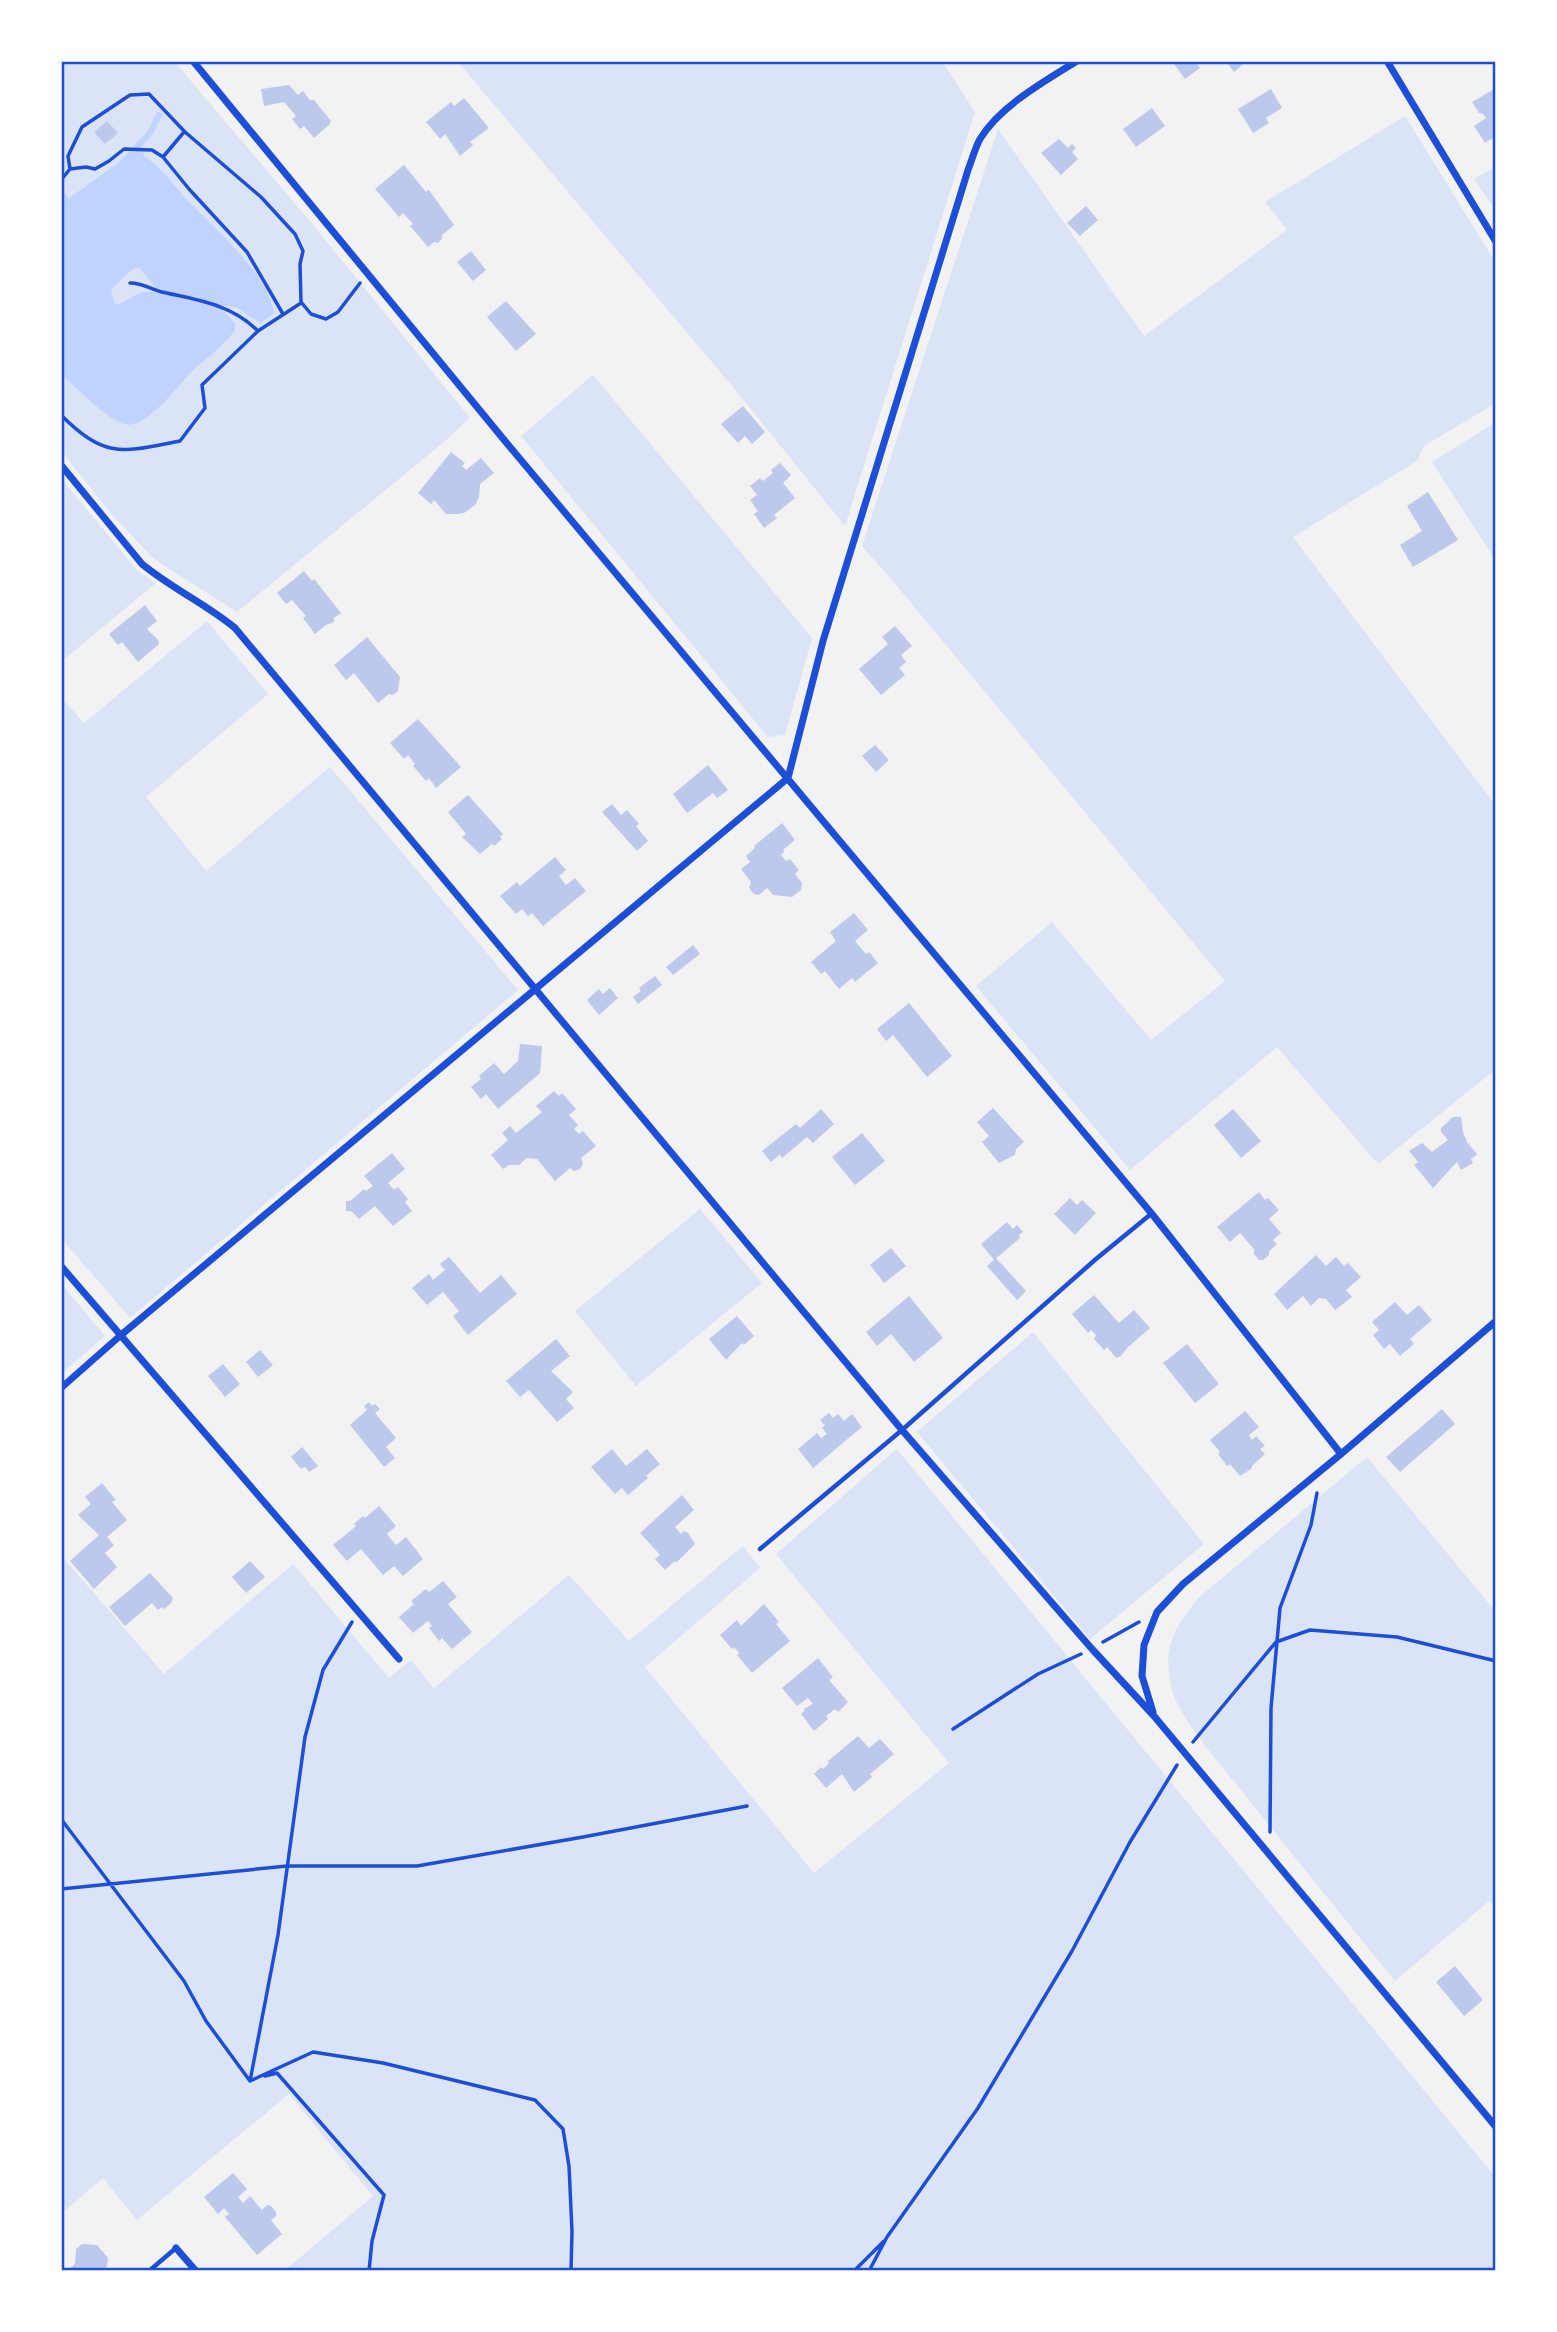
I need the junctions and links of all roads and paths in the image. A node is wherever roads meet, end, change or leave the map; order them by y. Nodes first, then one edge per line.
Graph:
1 (193, 61) edge
2 (1077, 61) edge
3 (1387, 61) edge
4 (185, 132) junction
5 (163, 157) junction
6 (70, 169) junction
7 (61, 180) edge
8 (1496, 242) edge
9 (368, 274) junction
10 (131, 283) dead end
11 (301, 302) junction
12 (283, 314) junction
13 (258, 331) junction
14 (61, 415) edge
15 (61, 465) edge
16 (788, 778) junction
17 (535, 989) junction
18 (1152, 1214) junction
19 (61, 1266) edge
20 (1496, 1321) edge
21 (121, 1335) junction
22 (61, 1388) edge
23 (902, 1430) junction
24 (1341, 1454) junction
25 (1321, 1470) junction
26 (760, 1549) dead end
27 (358, 1611) junction
28 (1157, 1612) junction
29 (1276, 1642) junction
30 (1092, 1649) junction
31 (399, 1660) dead end
32 (1496, 1661) edge
33 (1154, 1716) junction
34 (953, 1729) dead end
35 (1184, 1753) junction
36 (747, 1806) dead end
37 (61, 1819) edge
38 (1270, 1854) junction
39 (287, 1866) junction
40 (110, 1885) junction
41 (61, 1889) edge
42 (250, 2081) junction
43 (1496, 2127) edge
44 (887, 2237) junction
45 (176, 2248) joint
46 (149, 2271) edge
47 (195, 2271) edge
48 (369, 2271) edge
49 (571, 2271) edge
50 (854, 2271) edge
51 (869, 2271) edge

1 - 9 street
2 - 16 street
3 - 8 street
4 - 5 path
4 - 6 path
4 - 11 path
5 - 6 path
5 - 12 path
6 - 7 path
9 - 11 path
9 - 16 street
10 - 13 path
11 - 12 path
12 - 13 path
13 - 14 path
15 - 17 street
16 - 17 street
16 - 18 street
17 - 21 street
17 - 23 street
18 - 23 lane
18 - 24 street
19 - 21 street
20 - 24 street
21 - 22 street
21 - 27 street
23 - 26 lane
23 - 30 street
24 - 25 street
25 - 28 street
25 - 29 path
27 - 31 street
27 - 39 path
28 - 30 path
28 - 33 street
29 - 32 path
29 - 35 path
29 - 38 path
30 - 33 street
30 - 34 path
33 - 35 street
35 - 38 street
35 - 44 path
36 - 39 path
37 - 40 path
38 - 43 street
39 - 40 path
39 - 42 path
40 - 41 path
40 - 42 path
42 - 48 path
42 - 49 path
44 - 50 path
44 - 51 path
45 - 46 lane
45 - 47 street

